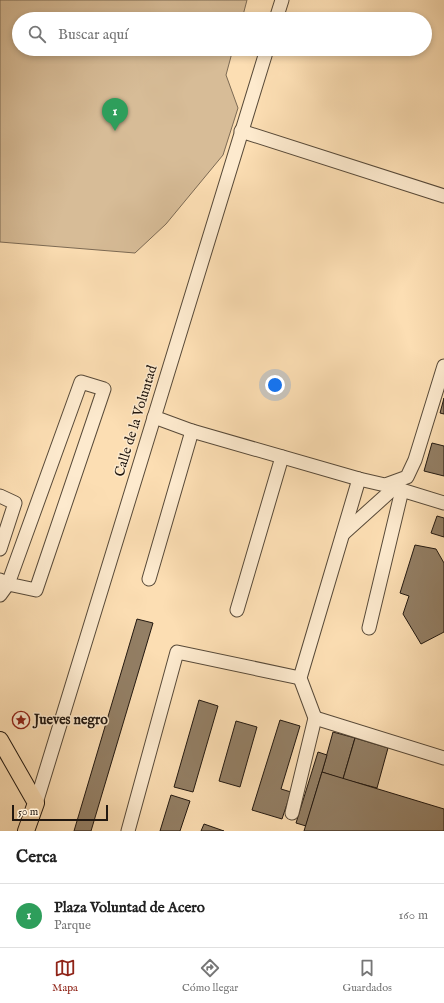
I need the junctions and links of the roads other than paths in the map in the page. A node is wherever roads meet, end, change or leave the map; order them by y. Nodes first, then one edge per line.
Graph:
1 (282, 0) edge
2 (278, 12) edge
3 (265, 56) edge
4 (241, 132) junction
5 (444, 196) edge
6 (444, 366) edge
7 (154, 417) junction
8 (192, 432) junction
9 (282, 457) junction
10 (359, 479) junction
11 (394, 488) junction
12 (0, 496) edge
13 (444, 502) edge
14 (343, 534) junction
15 (0, 549) edge
16 (149, 579) dead end
17 (4, 582) edge
18 (0, 595) edge
19 (237, 610) dead end
20 (369, 628) dead end
21 (300, 678) junction
22 (315, 718) junction
23 (0, 740) edge
24 (444, 758) edge
25 (36, 803) junction
26 (292, 813) dead end
27 (26, 831) edge
28 (128, 831) edge

1 - 2 street
3 - 4 street, Calle de la Voluntad
4 - 5 street
4 - 7 street, Calle de la Voluntad
6 - 11 street
7 - 8 street
7 - 25 street, Calle de la Voluntad
8 - 9 street
8 - 16 street
9 - 10 street
9 - 19 street
10 - 11 street
10 - 14 street
11 - 13 street
11 - 14 street
11 - 20 street
12 - 15 street
14 - 21 street
17 - 17 street
17 - 18 street
21 - 22 street
21 - 28 street
22 - 24 street
22 - 26 street
23 - 25 main road
25 - 27 main road

